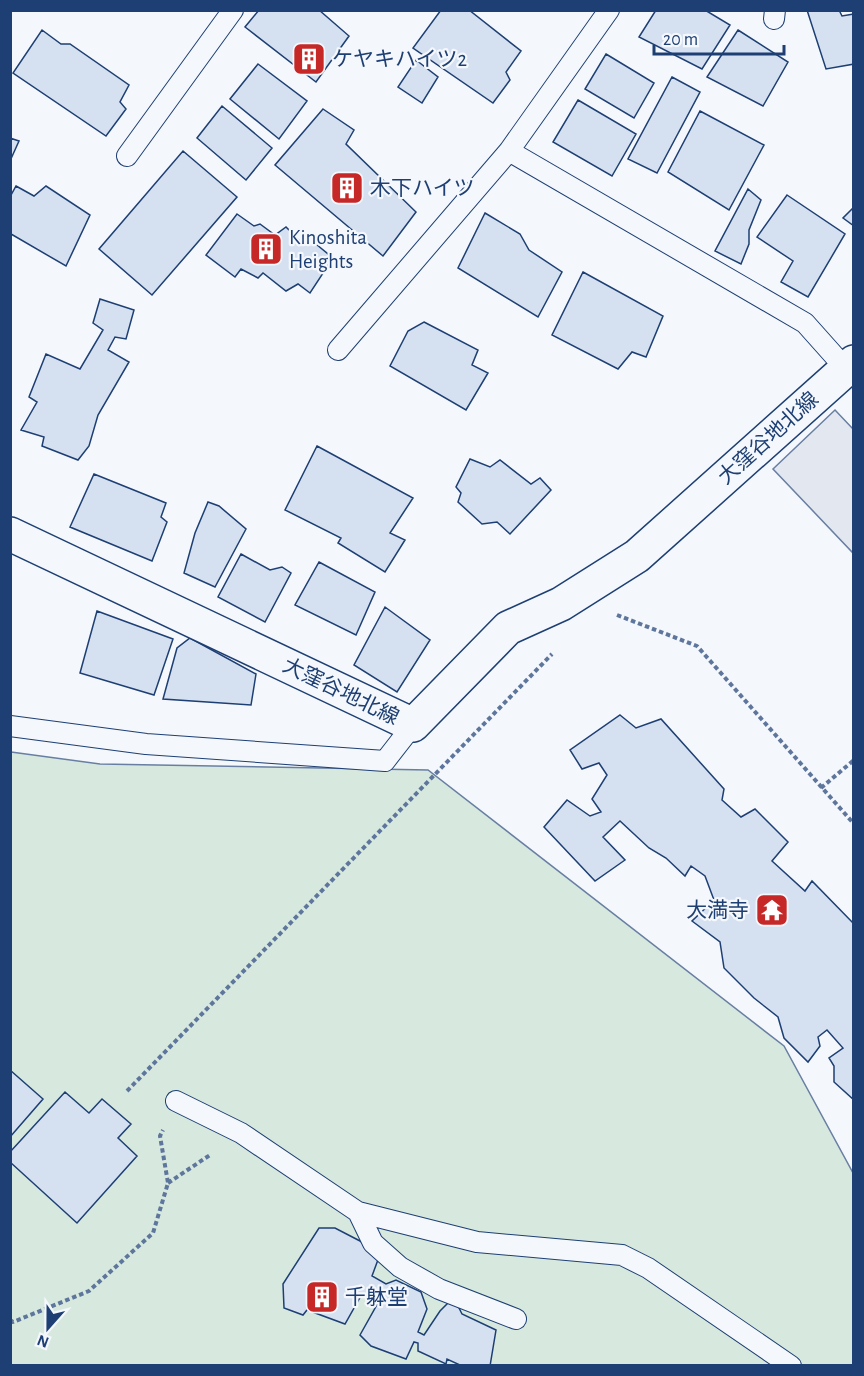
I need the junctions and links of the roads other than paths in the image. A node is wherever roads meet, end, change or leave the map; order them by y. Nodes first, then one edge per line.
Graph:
1 (233, 10) edge
2 (609, 10) edge
3 (509, 151) junction
4 (127, 156) dead end
5 (338, 350) dead end
6 (851, 369) edge
7 (10, 534) edge
8 (10, 726) edge
9 (412, 726) junction
10 (176, 1101) road end
11 (358, 1212) junction
12 (516, 1319) dead end
13 (791, 1365) edge

1 - 4 lane
2 - 3 lane
3 - 5 lane
3 - 6 lane
6 - 9 street, 大窪谷地北線
7 - 9 street, 大窪谷地北線
8 - 9 lane
10 - 11 lane
11 - 12 lane
11 - 13 lane

